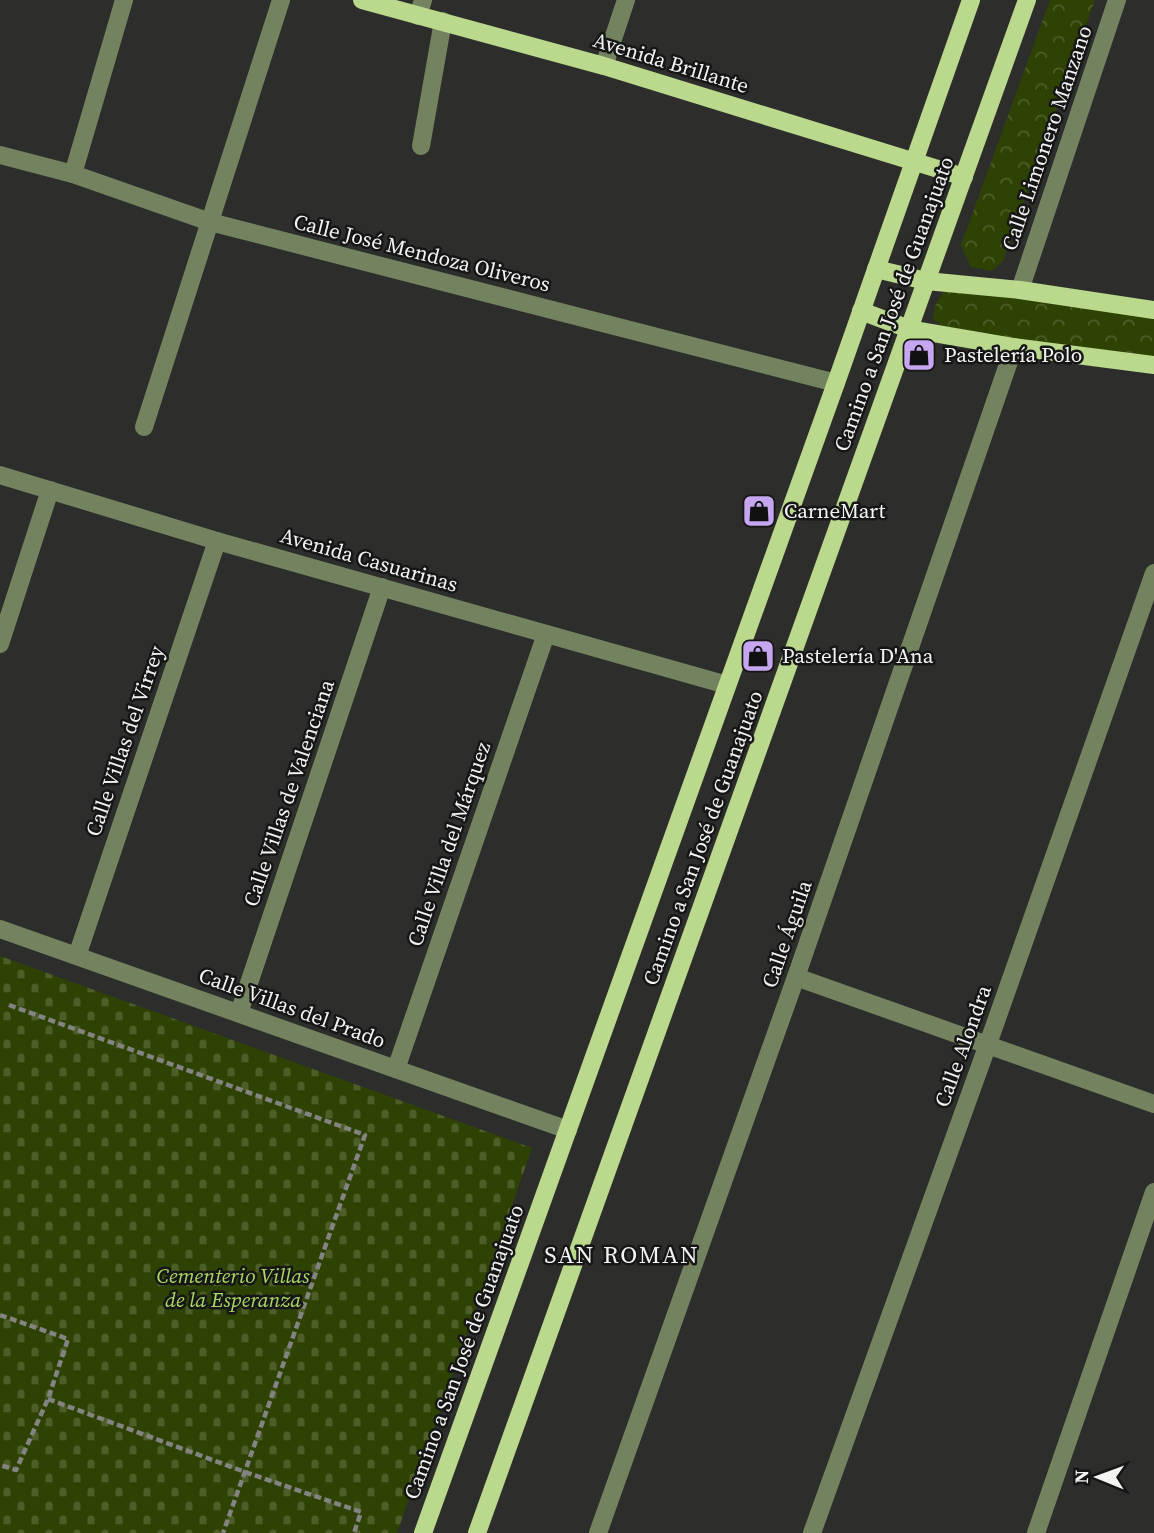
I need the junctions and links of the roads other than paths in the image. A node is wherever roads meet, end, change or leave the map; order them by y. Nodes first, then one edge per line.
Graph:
1 (124, 0) edge
2 (281, 0) edge
3 (362, 0) edge
4 (626, 0) edge
5 (971, 0) edge
6 (1027, 0) edge
7 (1117, 0) edge
8 (421, 8) edge
9 (443, 21) junction
10 (604, 66) junction
11 (421, 146) dead end
12 (0, 155) edge
13 (913, 162) junction
14 (73, 174) junction
15 (964, 177) junction
16 (210, 222) junction
17 (876, 269) junction
18 (926, 281) junction
19 (1020, 290) junction
20 (1154, 310) edge
21 (861, 311) junction
22 (909, 329) junction
23 (1014, 347) junction
24 (1154, 365) edge
25 (836, 383) junction
26 (144, 427) dead end
27 (0, 475) edge
28 (50, 490) junction
29 (217, 541) junction
30 (1154, 573) edge
31 (382, 587) junction
32 (546, 634) junction
33 (0, 644) edge
34 (727, 685) junction
35 (0, 929) edge
36 (77, 956) junction
37 (796, 977) junction
38 (239, 1013) junction
39 (988, 1044) junction
40 (396, 1069) junction
41 (1154, 1104) edge
42 (568, 1130) junction
43 (1154, 1192) edge
44 (423, 1533) edge
45 (477, 1533) edge
46 (598, 1533) edge
47 (812, 1533) edge
48 (1036, 1533) edge

1 - 14 street
2 - 16 street
3 - 8 main road, Avenida Brillante
4 - 10 street
5 - 13 main road, Camino a San José de Guanajuato
6 - 15 main road, Camino a San José de Guanajuato
7 - 19 street, Calle Limonero Manzano
8 - 9 main road, Avenida Brillante
9 - 10 main road, Avenida Brillante
9 - 11 street
10 - 13 main road, Avenida Brillante
12 - 14 street, Calle José Mendoza Oliveros
13 - 15 main road, Avenida Brillante
13 - 17 main road, Camino a San José de Guanajuato
14 - 16 street, Calle José Mendoza Oliveros
15 - 18 main road, Camino a San José de Guanajuato
16 - 25 street, Calle José Mendoza Oliveros
16 - 26 street
17 - 18 main road
17 - 21 main road, Camino a San José de Guanajuato
18 - 19 main road
18 - 22 main road, Camino a San José de Guanajuato
19 - 20 main road
21 - 22 main road
21 - 25 main road, Camino a San José de Guanajuato
22 - 23 main road
22 - 45 main road, Camino a San José de Guanajuato
23 - 24 main road
23 - 37 street, Calle Águila
25 - 34 main road, Camino a San José de Guanajuato
27 - 28 street, Avenida Casuarinas
28 - 29 street, Avenida Casuarinas
28 - 33 street
29 - 31 street, Avenida Casuarinas
29 - 36 street, Calle Villas del Virrey
30 - 39 street, Calle Alondra
31 - 32 street, Avenida Casuarinas
31 - 38 street, Calle Villas de Valenciana
32 - 34 street, Avenida Casuarinas
32 - 40 street, Calle Villa del Márquez
34 - 42 main road, Camino a San José de Guanajuato
35 - 36 street, Calle Villas del Prado
36 - 38 street, Calle Villas del Prado
37 - 39 street
37 - 46 street, Calle Águila
38 - 40 street, Calle Villas del Prado
39 - 41 street
39 - 47 street, Calle Alondra
40 - 42 street, Calle Villas del Prado
42 - 44 main road, Camino a San José de Guanajuato
43 - 48 street

